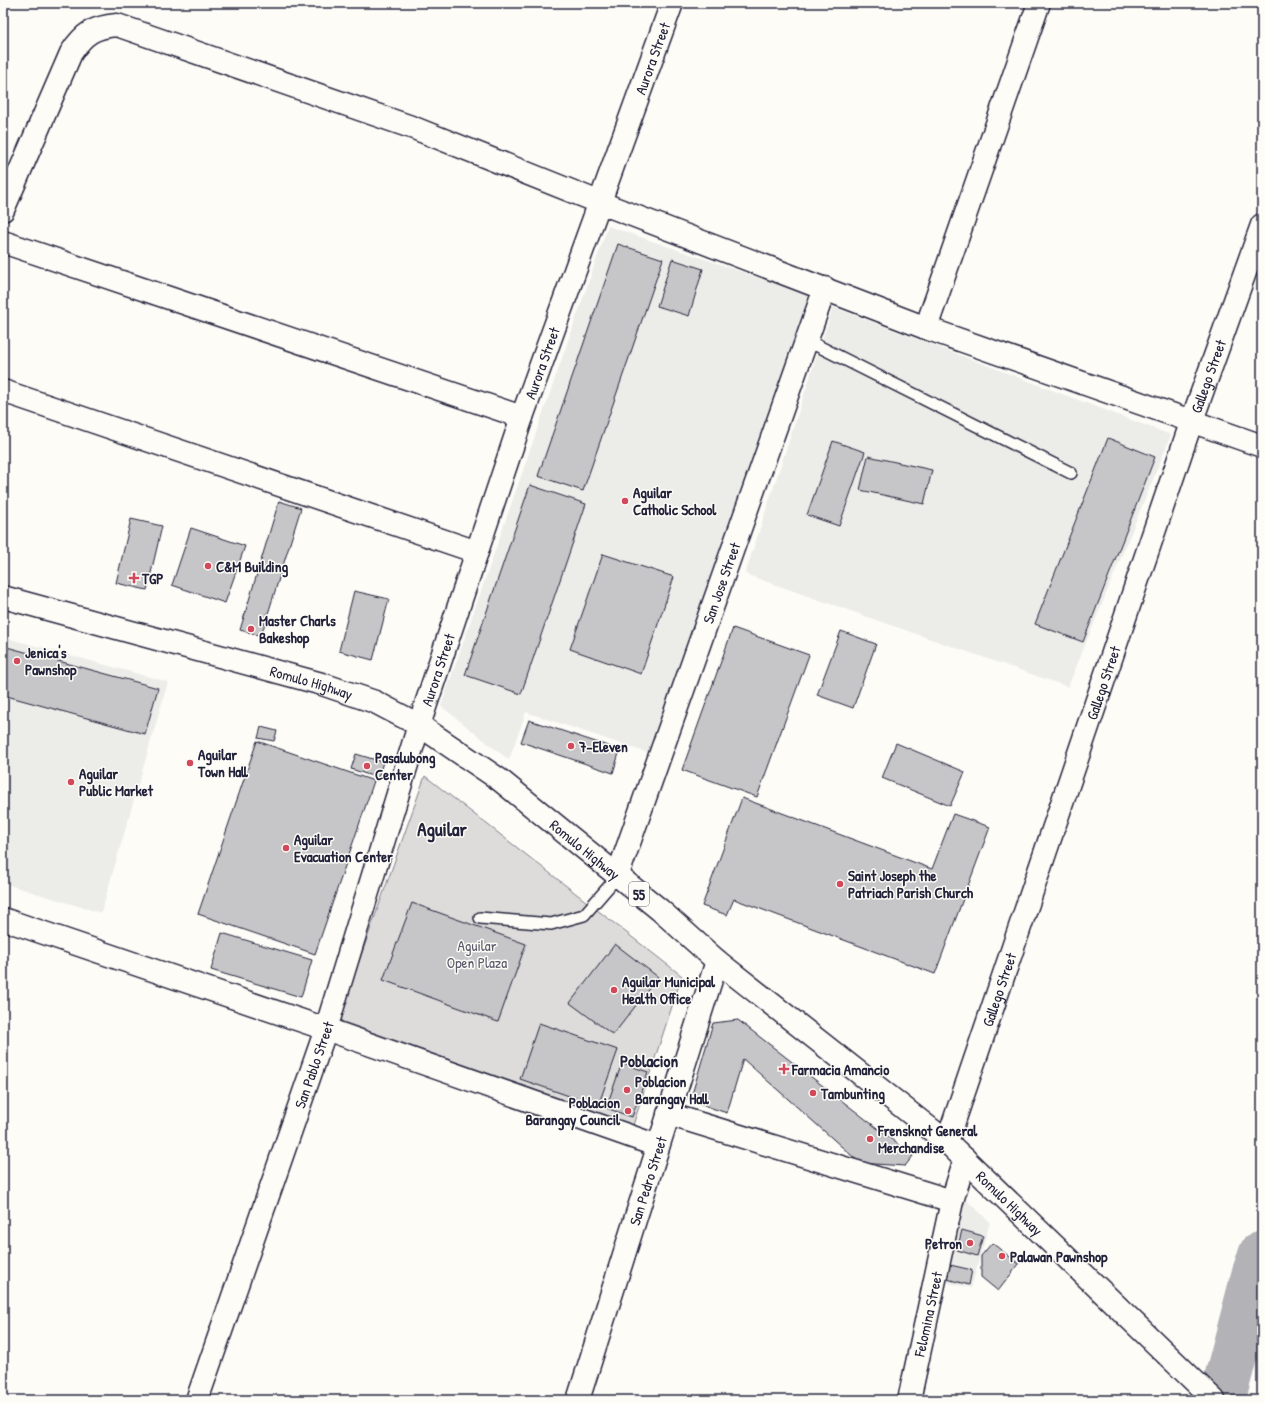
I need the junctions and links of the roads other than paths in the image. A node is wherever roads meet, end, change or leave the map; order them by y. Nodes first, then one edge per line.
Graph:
1 (672, 3) edge
2 (1039, 3) edge
3 (601, 203) junction
4 (3, 210) edge
5 (1262, 225) edge
6 (3, 242) edge
7 (825, 288) junction
8 (926, 328) junction
9 (808, 341) junction
10 (3, 391) edge
11 (522, 417) junction
12 (1191, 423) junction
13 (1262, 446) edge
14 (1071, 473) dead end
15 (477, 552) junction
16 (3, 597) edge
17 (419, 725) junction
18 (617, 877) junction
19 (480, 918) dead end
20 (3, 919) edge
21 (717, 961) junction
22 (326, 1029) junction
23 (668, 1114) junction
24 (946, 1142) junction
25 (658, 1146) junction
26 (965, 1158) junction
27 (952, 1201) junction
28 (196, 1400) edge
29 (578, 1400) edge
30 (909, 1400) edge
31 (1214, 1400) edge

1 - 3 main road, Aurora Street
2 - 8 main road
3 - 4 main road
3 - 7 main road
3 - 11 main road, Aurora Street
5 - 12 main road, Gallego Street
6 - 11 main road
7 - 8 main road
7 - 9 main road, San Jose Street
8 - 12 main road
9 - 14 lane
9 - 18 main road, San Jose Street
10 - 15 main road
11 - 15 main road, Aurora Street
12 - 13 main road
12 - 24 main road, Gallego Street
15 - 17 main road, Aurora Street
16 - 17 main road, Romulo Highway / 55
17 - 18 main road, Romulo Highway / 55
17 - 22 main road, San Pablo Street
18 - 19 lane
18 - 21 main road, Romulo Highway / 55
20 - 22 main road
21 - 23 main road, San Pedro Street
21 - 24 main road, Romulo Highway / 55
22 - 25 main road
22 - 28 main road, San Pablo Street
23 - 25 main road, San Pedro Street
23 - 27 main road
24 - 26 main road, Romulo Highway / 55
25 - 29 main road, San Pedro Street
26 - 27 main road, Felomina Street
26 - 31 main road, Romulo Highway / 55
27 - 30 main road, Felomina Street

